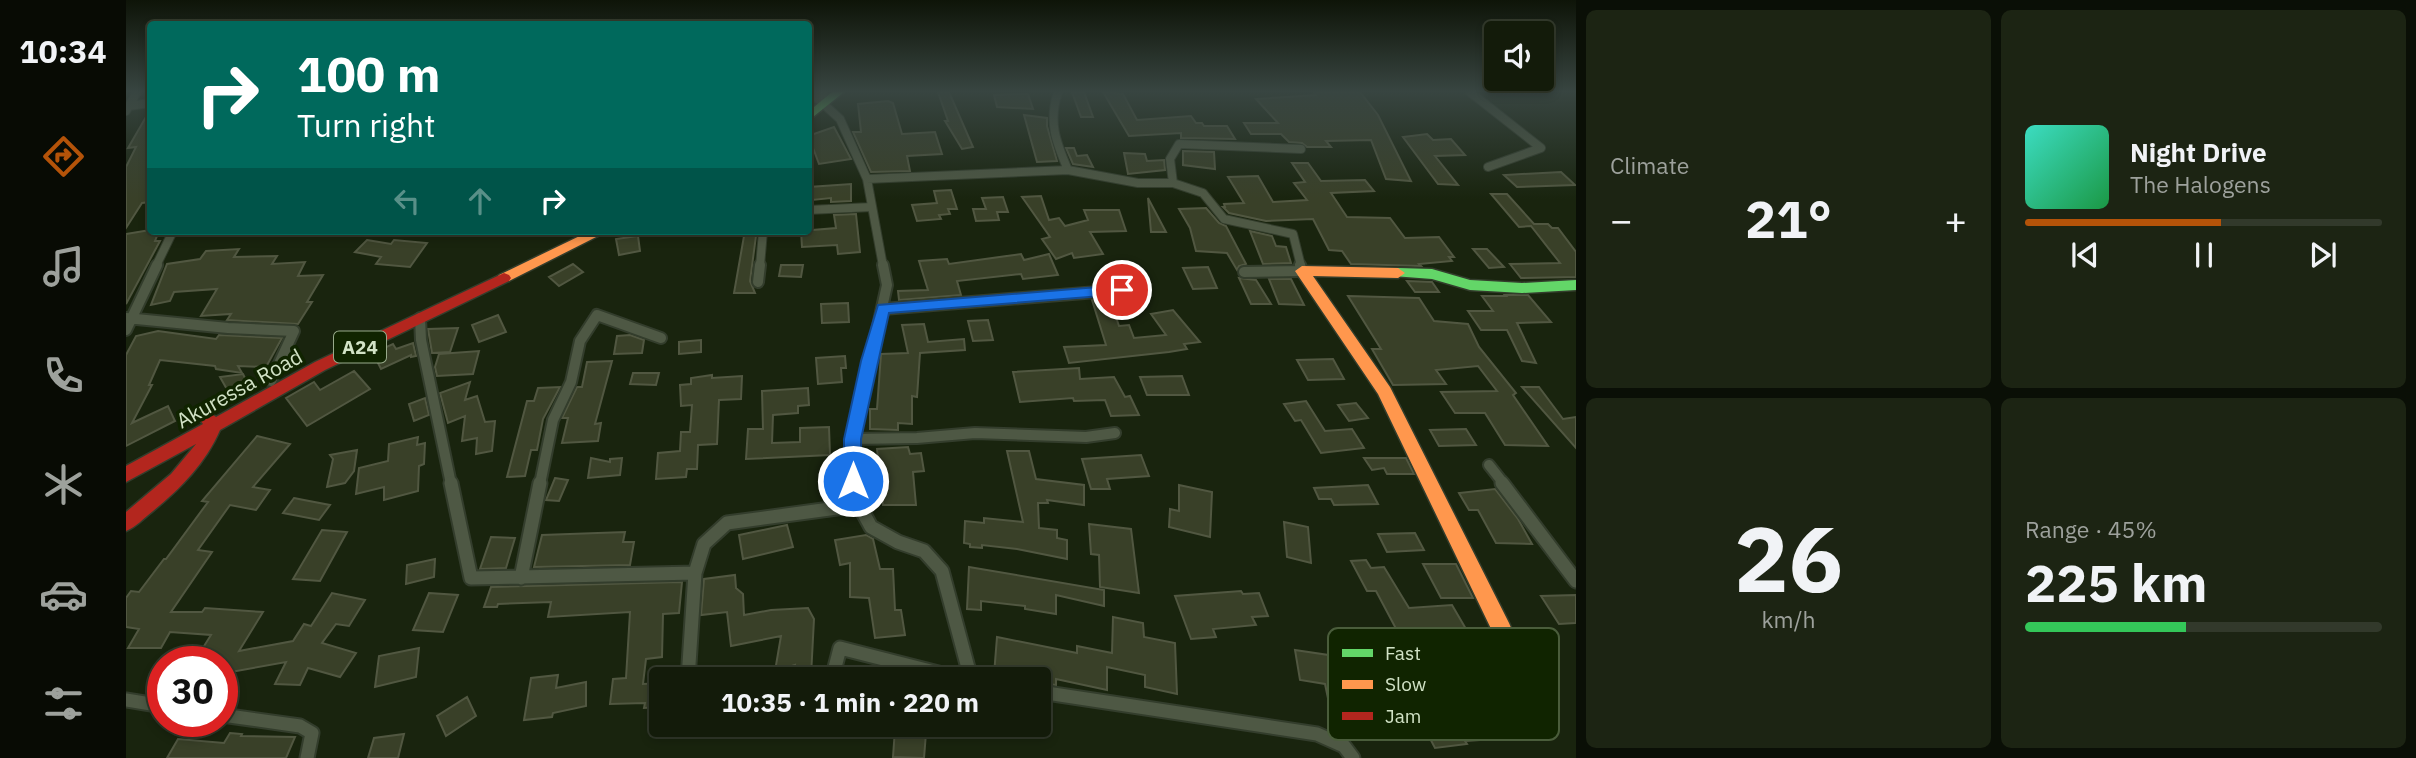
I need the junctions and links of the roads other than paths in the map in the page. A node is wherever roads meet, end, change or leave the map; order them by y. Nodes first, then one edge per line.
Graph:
1 (844, 127) edge
2 (1052, 127) edge
3 (1515, 127) edge
4 (1301, 149) dead end
5 (1488, 167) dead end
6 (1068, 170) junction
7 (867, 179) junction
8 (1173, 183) junction
9 (872, 207) junction
10 (812, 210) edge
11 (171, 235) edge
12 (573, 235) edge
13 (592, 235) edge
14 (763, 235) edge
15 (524, 264) junction
16 (1302, 271) junction
17 (1244, 272) dead end
18 (1119, 277) dead end
19 (758, 282) dead end
20 (1576, 285) edge
21 (883, 309) junction
22 (130, 318) edge
23 (419, 318) junction
24 (126, 330) edge
25 (661, 338) dead end
26 (271, 381) junction
27 (210, 421) junction
28 (1115, 433) dead end
29 (853, 439) junction
30 (126, 462) edge
31 (1489, 465) dead end
32 (126, 475) edge
33 (859, 505) junction
34 (126, 523) edge
35 (695, 573) junction
36 (521, 578) junction
37 (1576, 581) edge
38 (1501, 628) edge
39 (689, 667) edge
40 (835, 667) edge
41 (915, 667) edge
42 (968, 667) edge
43 (1051, 694) edge
44 (126, 700) edge
45 (147, 703) edge
46 (238, 717) edge
47 (1328, 739) edge
48 (1330, 740) edge
49 (307, 758) edge
50 (1353, 758) edge

1 - 7 street
2 - 6 street
3 - 5 street
4 - 8 street
6 - 7 street
6 - 8 street
7 - 9 street
8 - 16 street
9 - 10 street
9 - 21 street
11 - 22 street
12 - 15 main road, Akuressa Road / A24
13 - 15 main road, Akuressa Road / A24
14 - 19 street
15 - 23 main road, Akuressa Road / A24
15 - 26 main road, Akuressa Road / A24
16 - 17 street
16 - 20 main road
16 - 38 main road
18 - 21 street
21 - 29 street
22 - 24 street
22 - 26 street
23 - 27 main road, Akuressa Road / A24
23 - 36 street
25 - 36 street
26 - 27 main road, Akuressa Road / A24
27 - 30 main road, Akuressa Road / A24
27 - 32 main road, Akuressa Road / A24
27 - 34 main road
28 - 29 street
29 - 33 street
31 - 37 street
33 - 35 street
33 - 42 street
35 - 36 street
35 - 39 street
40 - 41 street
43 - 47 street
44 - 45 street
46 - 49 street
48 - 50 street

